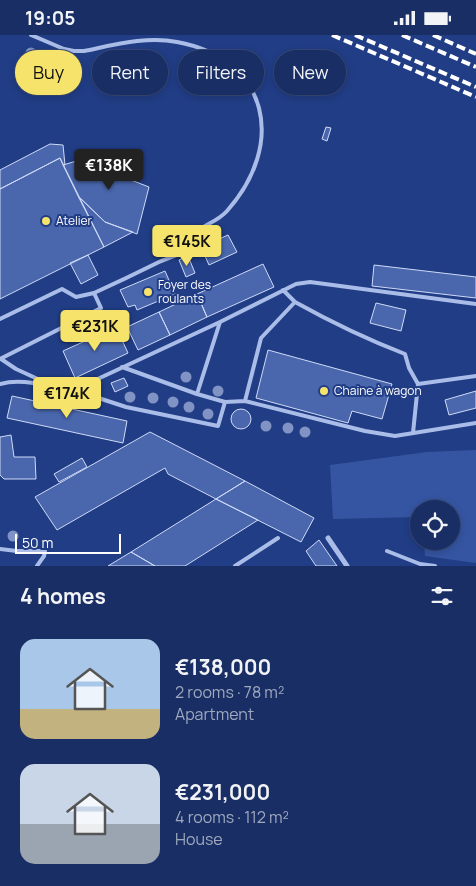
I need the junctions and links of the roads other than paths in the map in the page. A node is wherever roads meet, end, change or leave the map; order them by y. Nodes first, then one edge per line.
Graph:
1 (31, 35) edge
2 (283, 290) junction
3 (94, 293) junction
4 (295, 302) junction
5 (476, 304) edge
6 (0, 319) edge
7 (220, 322) junction
8 (0, 352) edge
9 (0, 359) edge
10 (122, 367) junction
11 (476, 376) edge
12 (0, 383) edge
13 (418, 384) junction
14 (60, 389) junction
15 (74, 390) junction
16 (197, 394) junction
17 (246, 401) junction
18 (225, 403) junction
19 (476, 423) edge
20 (413, 433) junction
21 (278, 538) dead end
22 (328, 538) dead end
23 (0, 549) edge
24 (387, 551) dead end
25 (37, 566) edge
26 (235, 566) edge
27 (347, 566) edge
28 (434, 566) edge

1 - 3 lane
2 - 4 lane
2 - 5 lane
2 - 7 lane
3 - 6 lane
3 - 9 lane
4 - 13 lane
4 - 17 lane
7 - 10 lane
7 - 16 lane
8 - 9 lane
9 - 14 lane
10 - 15 lane
10 - 16 lane
11 - 13 lane
12 - 14 lane
13 - 20 lane
14 - 15 lane
15 - 18 lane
16 - 18 lane
17 - 18 lane
17 - 20 lane
19 - 20 lane
21 - 26 lane
22 - 27 street
23 - 25 lane
24 - 28 lane

